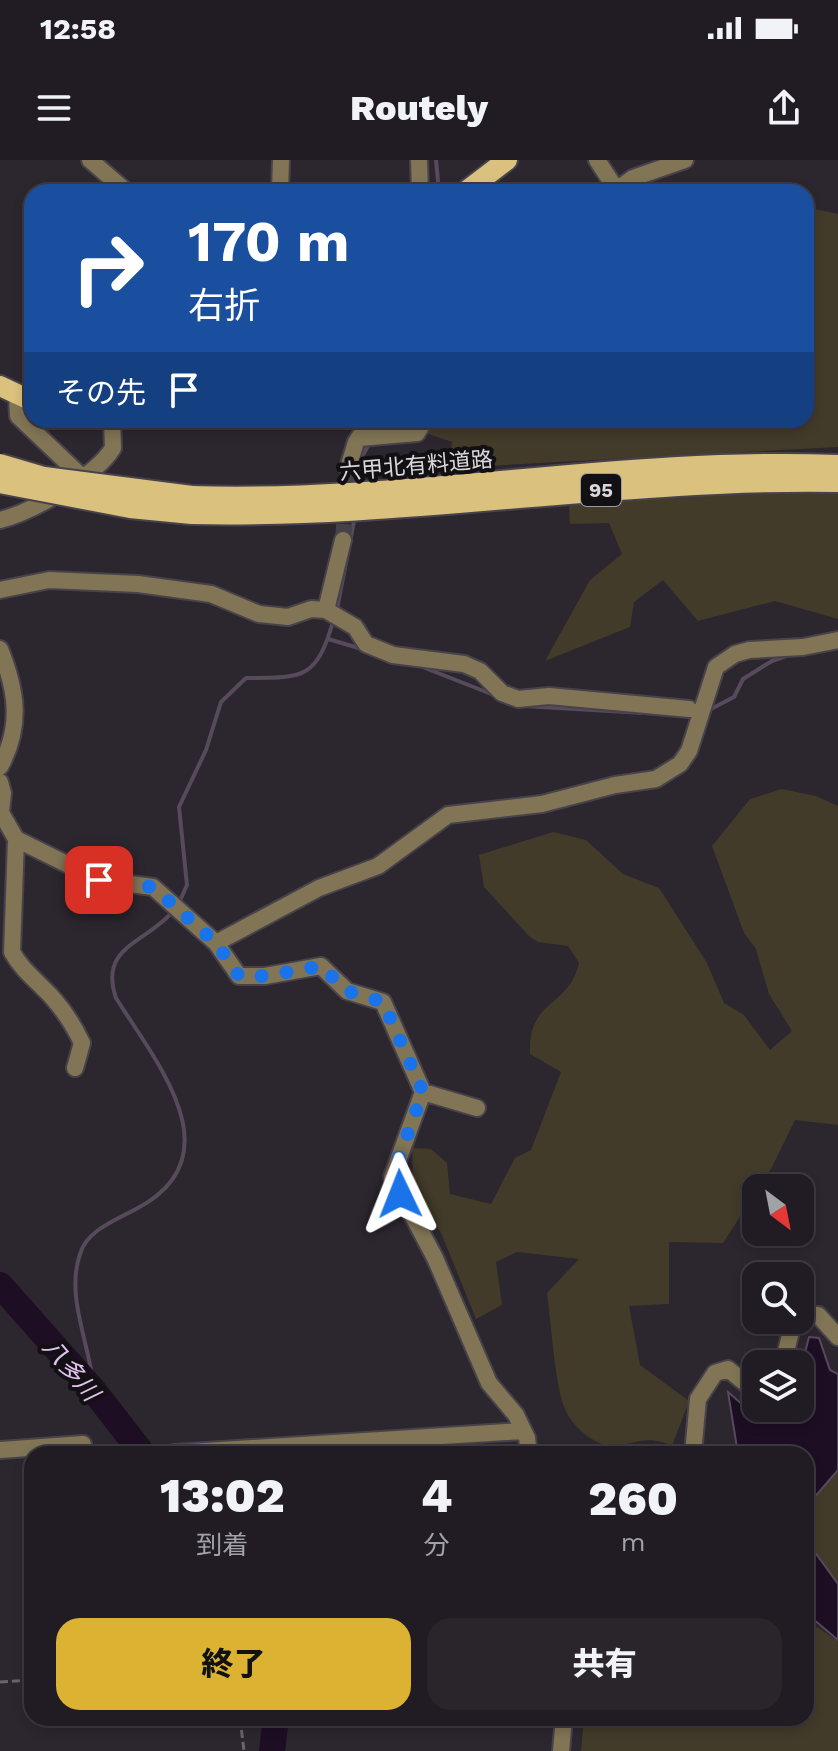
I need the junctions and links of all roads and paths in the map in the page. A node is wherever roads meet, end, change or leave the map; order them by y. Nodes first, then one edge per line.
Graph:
1 (90, 160) edge
2 (281, 160) edge
3 (419, 160) edge
4 (507, 160) edge
5 (597, 160) edge
6 (685, 160) edge
7 (118, 184) edge
8 (280, 184) edge
9 (420, 184) edge
10 (476, 184) edge
11 (611, 184) edge
12 (624, 184) edge
13 (16, 394) edge
14 (24, 422) edge
15 (31, 428) edge
16 (112, 428) edge
17 (367, 428) edge
18 (420, 428) edge
19 (361, 438) junction
20 (0, 464) edge
21 (838, 465) edge
22 (348, 468) tunnel mouth
23 (82, 477) junction
24 (838, 482) edge
25 (0, 483) edge
26 (357, 503) junction
27 (192, 505) junction
28 (0, 520) edge
29 (343, 540) tunnel mouth
30 (0, 590) edge
31 (327, 610) junction
32 (838, 640) edge
33 (0, 649) edge
34 (689, 709) dead end
35 (0, 767) edge
36 (0, 782) edge
37 (0, 812) edge
38 (16, 839) junction
39 (216, 943) junction
40 (75, 1068) dead end
41 (423, 1092) junction
42 (477, 1108) dead end
43 (814, 1316) edge
44 (838, 1337) edge
45 (742, 1380) edge
46 (522, 1431) junction
47 (83, 1444) dead end
48 (55, 1446) edge
49 (285, 1446) edge
50 (527, 1446) edge
51 (694, 1446) edge
52 (24, 1448) edge
53 (0, 1450) edge
54 (24, 1680) edge
55 (0, 1682) edge
56 (241, 1726) edge
57 (563, 1726) edge
58 (244, 1751) edge
59 (561, 1751) edge

1 - 7 street
2 - 8 street
3 - 9 street
4 - 10 main road
5 - 11 street
6 - 12 street
13 - 14 street
15 - 23 street
16 - 23 street
17 - 19 street
18 - 19 street
19 - 22 street
20 - 27 main road, 六甲北有料道路 / 95, bridge
21 - 26 main road, 六甲北有料道路 / 95
23 - 28 street
24 - 26 main road, 六甲北有料道路 / 95
25 - 27 main road, 六甲北有料道路 / 95, bridge
26 - 27 main road, 六甲北有料道路 / 95
29 - 31 street
30 - 31 street
31 - 34 street
32 - 39 street
33 - 35 street
36 - 37 street
37 - 38 street
38 - 39 street
38 - 40 street
39 - 41 street
41 - 42 street
41 - 46 street
43 - 44 street
45 - 51 street
46 - 49 street
46 - 50 street
47 - 48 street
52 - 53 street
54 - 55 path
56 - 58 path
57 - 59 street

